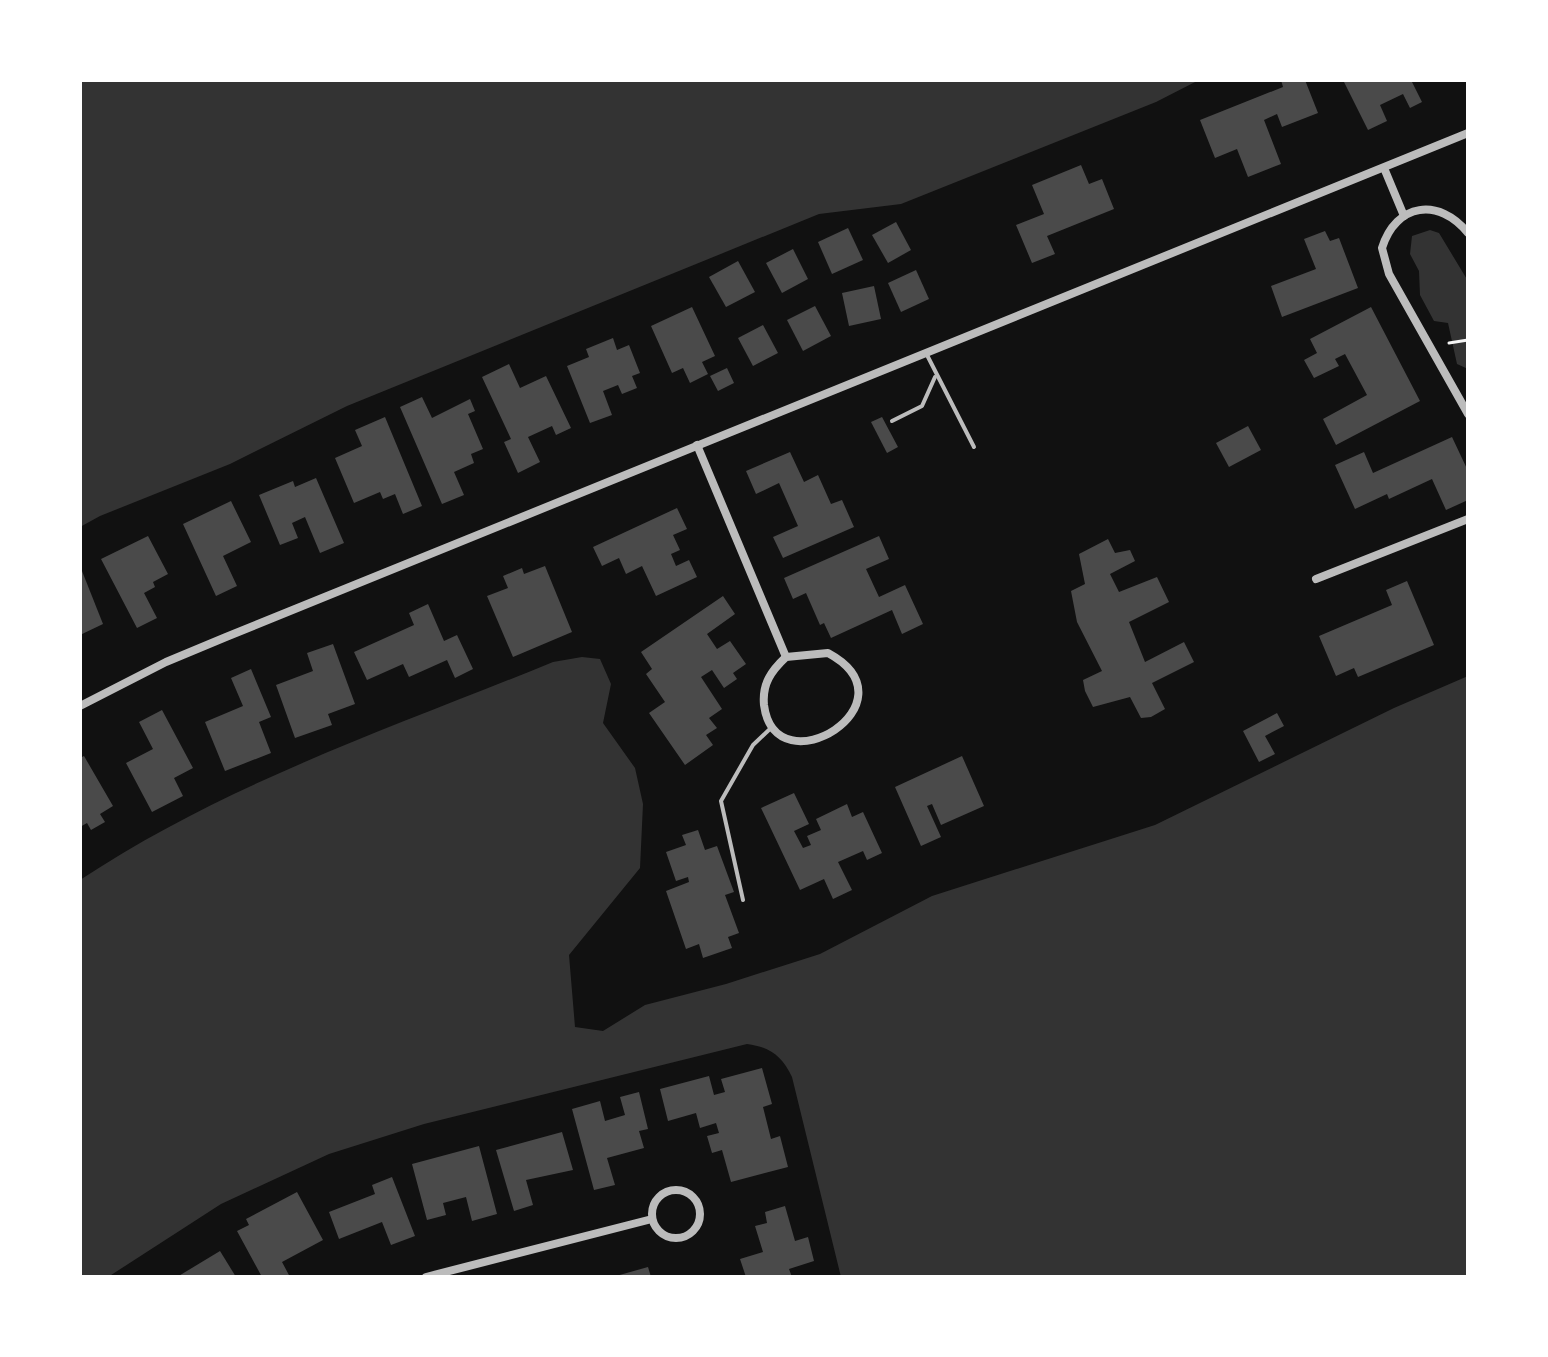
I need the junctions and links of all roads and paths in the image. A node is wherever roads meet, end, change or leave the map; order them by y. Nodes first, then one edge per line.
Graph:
1 (1468, 133) edge
2 (1384, 168) junction
3 (1404, 216) junction
4 (1468, 233) edge
5 (1468, 340) edge
6 (1449, 343) dead end
7 (926, 353) junction
8 (935, 377) junction
9 (1468, 414) edge
10 (892, 421) dead end
11 (697, 445) junction
12 (974, 447) dead end
13 (1468, 519) edge
14 (1316, 579) dead end
15 (786, 657) junction
16 (80, 706) edge
17 (772, 727) junction
18 (743, 900) dead end
19 (652, 1219) junction
20 (426, 1277) edge

1 - 2 street
2 - 3 street
2 - 7 street
3 - 4 street
3 - 9 street
5 - 6 path
7 - 8 lane
7 - 11 street
8 - 10 lane
8 - 12 lane
11 - 15 street
11 - 16 street
13 - 14 street
15 - 17 street
15 - 17 street
17 - 18 lane
19 - 19 street
19 - 20 street

